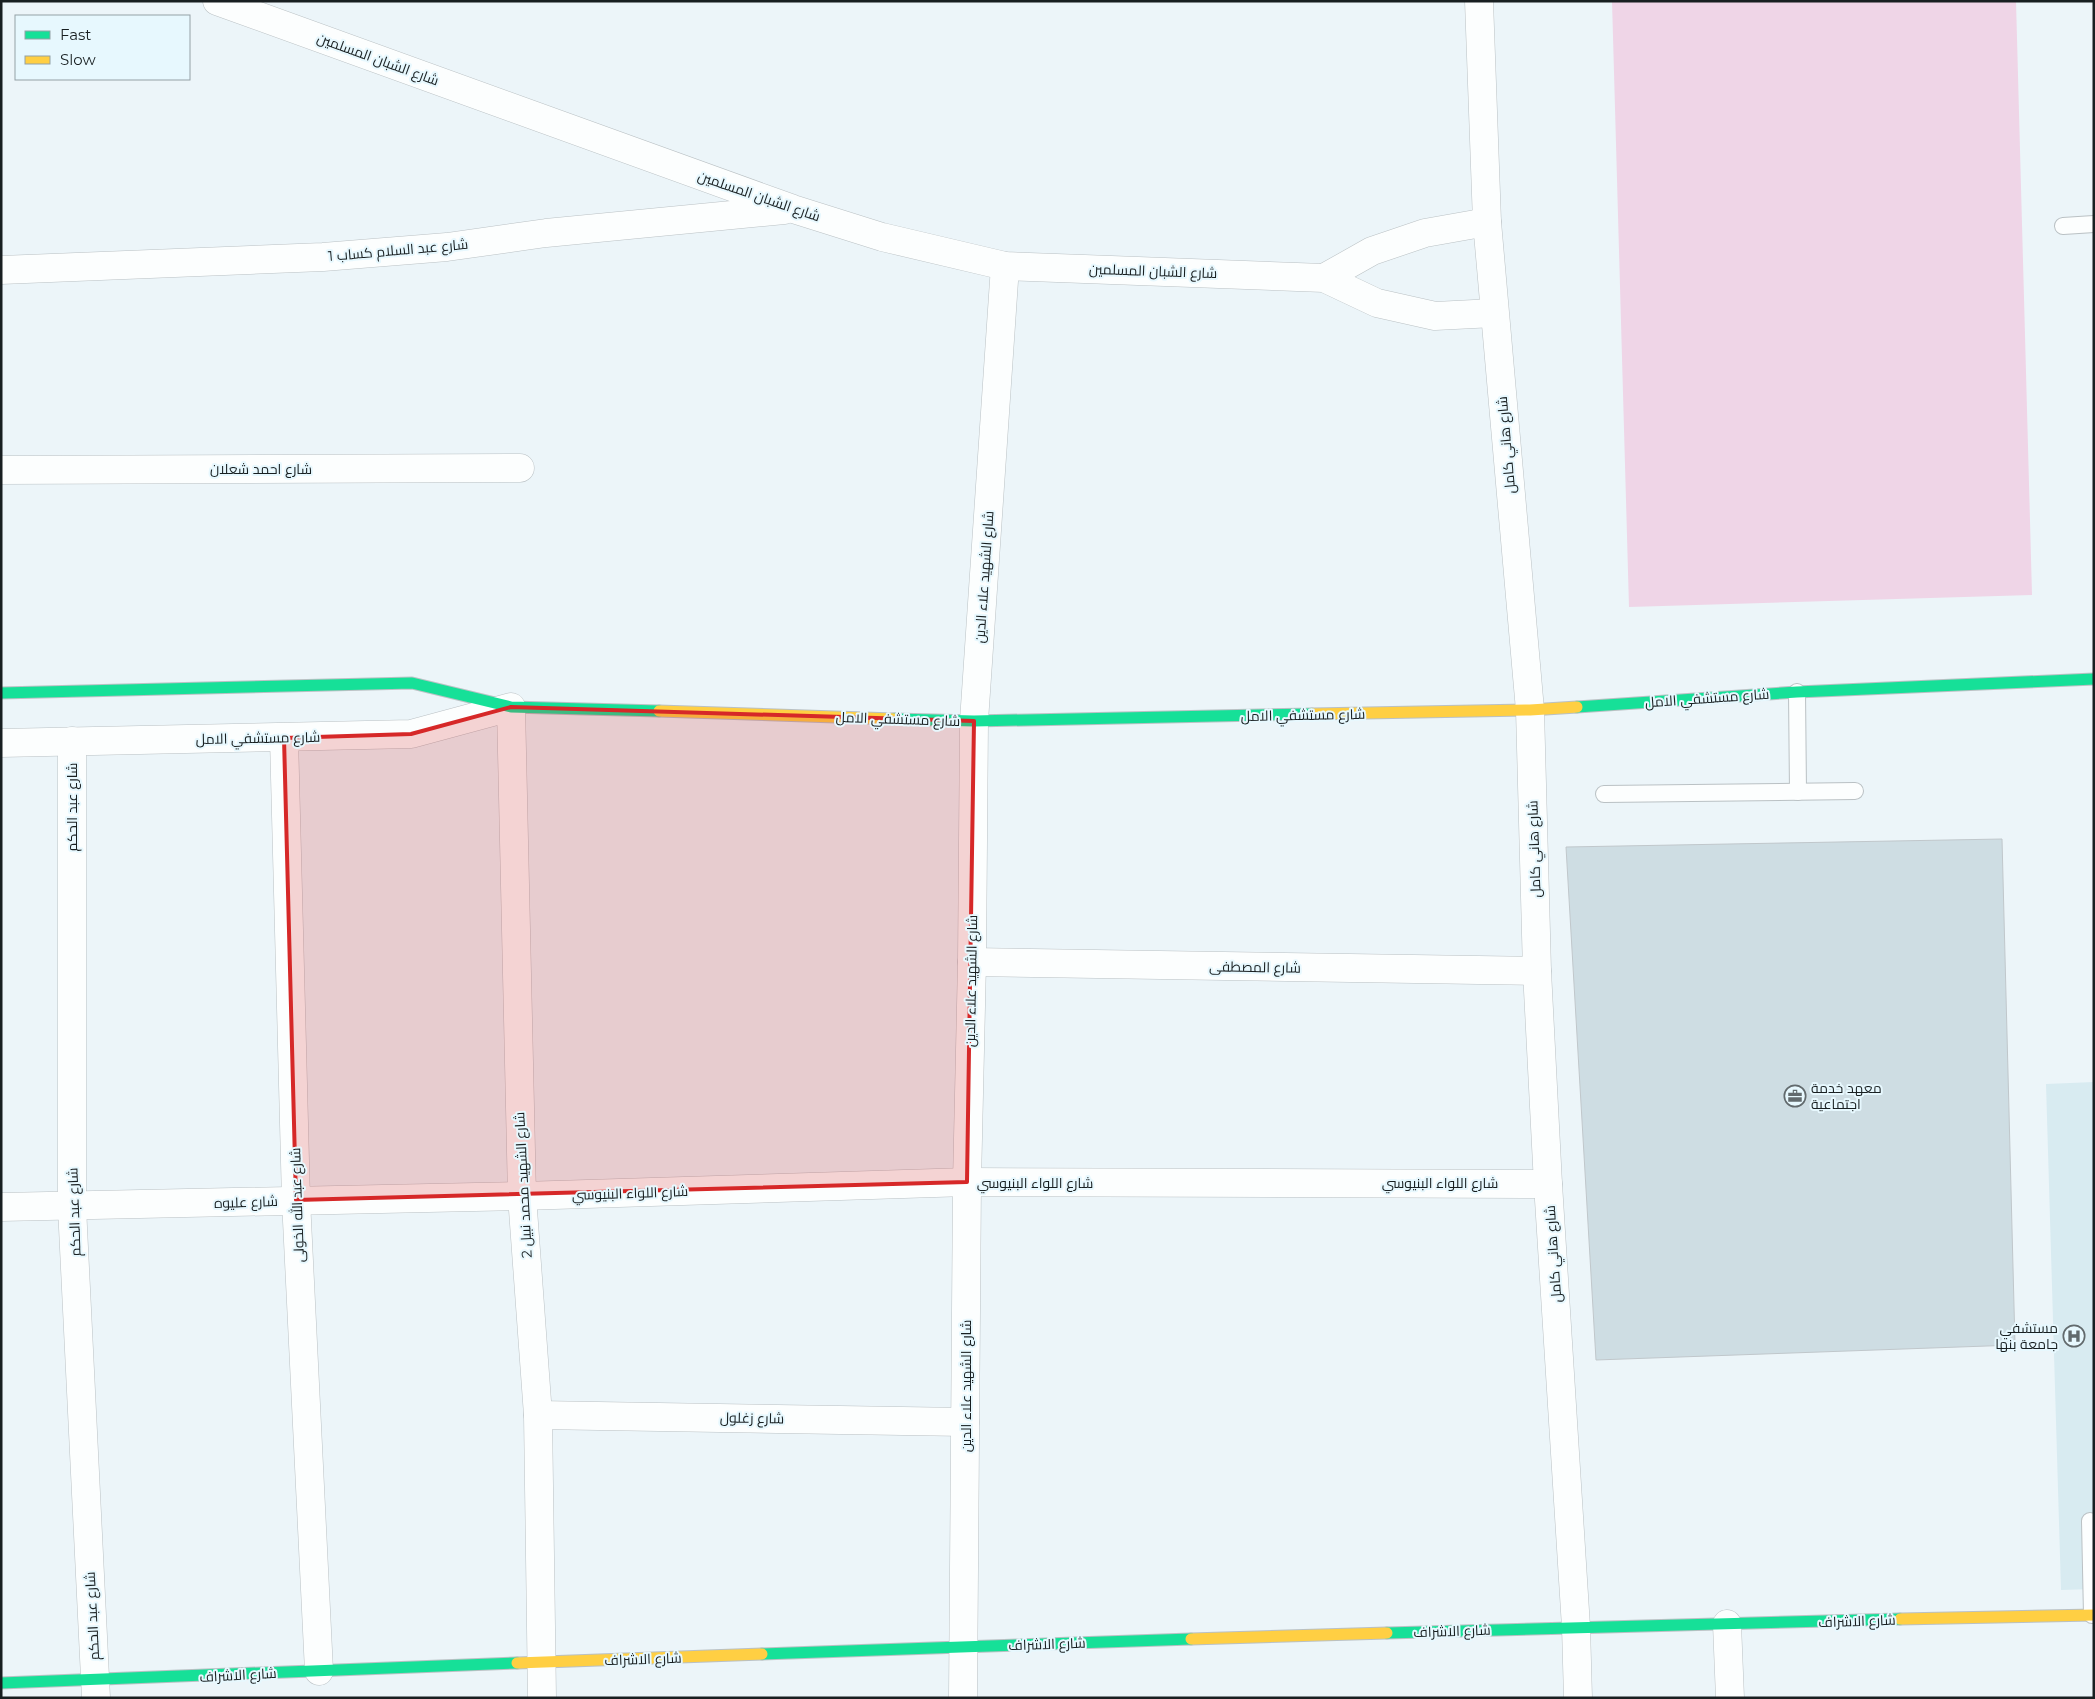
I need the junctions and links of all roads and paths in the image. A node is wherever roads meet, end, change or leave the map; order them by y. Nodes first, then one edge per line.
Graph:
1 (218, 1) edge
2 (1479, 1) edge
3 (793, 209) junction
4 (1487, 222) junction
5 (2094, 224) edge
6 (2063, 226) dead end
7 (1005, 266) junction
8 (1, 270) edge
9 (1324, 278) junction
10 (1494, 313) junction
11 (520, 468) dead end
12 (1, 470) edge
13 (2094, 679) edge
14 (1797, 692) junction
15 (1, 693) edge
16 (511, 707) junction
17 (1530, 710) junction
18 (974, 721) junction
19 (284, 738) junction
20 (72, 741) junction
21 (1, 743) edge
22 (1855, 791) dead end
23 (1798, 792) junction
24 (1604, 794) dead end
25 (972, 962) junction
26 (1538, 971) junction
27 (966, 1182) junction
28 (1548, 1184) junction
29 (522, 1196) junction
30 (296, 1200) junction
31 (1, 1207) edge
32 (72, 1207) junction
33 (538, 1416) junction
34 (966, 1422) junction
35 (2090, 1522) dead end
36 (2093, 1615) edge
37 (1727, 1624) junction
38 (1576, 1627) junction
39 (964, 1646) junction
40 (541, 1663) junction
41 (319, 1671) junction
42 (1, 1683) edge
43 (96, 1690) edge
44 (542, 1698) edge
45 (962, 1698) edge
46 (1578, 1698) edge
47 (1730, 1698) edge

1 - 3 street, شارع الشبان المسلمين
2 - 4 street, شارع هاني كامل
3 - 7 street, شارع الشبان المسلمين
3 - 8 street, شارع عبد السلام كساب 1
4 - 9 street
4 - 10 street, شارع هاني كامل
5 - 6 lane
7 - 9 street, شارع الشبان المسلمين
7 - 18 street, شارع الشهيد علاء الدين
9 - 10 street, شارع الشبان المسلمين
10 - 17 street, شارع هاني كامل
11 - 12 street, شارع احمد شعلان
13 - 14 street, شارع مستشفي الامل
14 - 17 street, شارع مستشفي الامل
14 - 23 lane
15 - 16 street, شارع مستشفي الامل
16 - 18 street, شارع مستشفي الامل
16 - 19 street, شارع مستشفي الامل
16 - 29 street, شارع الشهيد محمد نبيل 2
17 - 18 street, شارع مستشفي الامل
17 - 26 street, شارع هاني كامل
18 - 25 street, شارع الشهيد علاء الدين
19 - 20 street, شارع مستشفي الامل
19 - 30 street, شارع عبد الله الخولى
20 - 21 street, شارع مستشفي الامل
20 - 32 street, شارع عبد الحكم
22 - 23 lane
23 - 24 lane
25 - 26 street, شارع المصطفى
25 - 27 street, شارع الشهيد علاء الدين
26 - 28 street, شارع هاني كامل
27 - 28 street, شارع اللواء البنيوسي
27 - 29 street, شارع اللواء البنيوسي
27 - 34 street, شارع الشهيد علاء الدين
28 - 38 street, شارع هاني كامل
29 - 30 street, شارع عليوه
29 - 33 street, شارع الشهيد محمد نبيل 2
30 - 32 street, شارع عليوه
30 - 41 street, شارع عبد الله الخولى
31 - 32 street, شارع عليوه
32 - 43 street, شارع عبد الحكم
33 - 34 street, شارع زغلول
33 - 40 street, شارع الشهيد محمد نبيل 2
34 - 39 street, شارع الشهيد علاء الدين
35 - 36 lane
36 - 37 street, شارع الاشراف
37 - 38 street, شارع الاشراف
37 - 47 street
38 - 39 street, شارع الاشراف
38 - 46 street, شارع هاني كامل
39 - 40 street, شارع الاشراف
39 - 45 street, شارع الشهيد علاء الدين
40 - 41 street, شارع الاشراف
40 - 44 street, شارع الشهيد محمد نبيل 2
41 - 43 street, شارع الاشراف
42 - 43 street, شارع الاشراف

